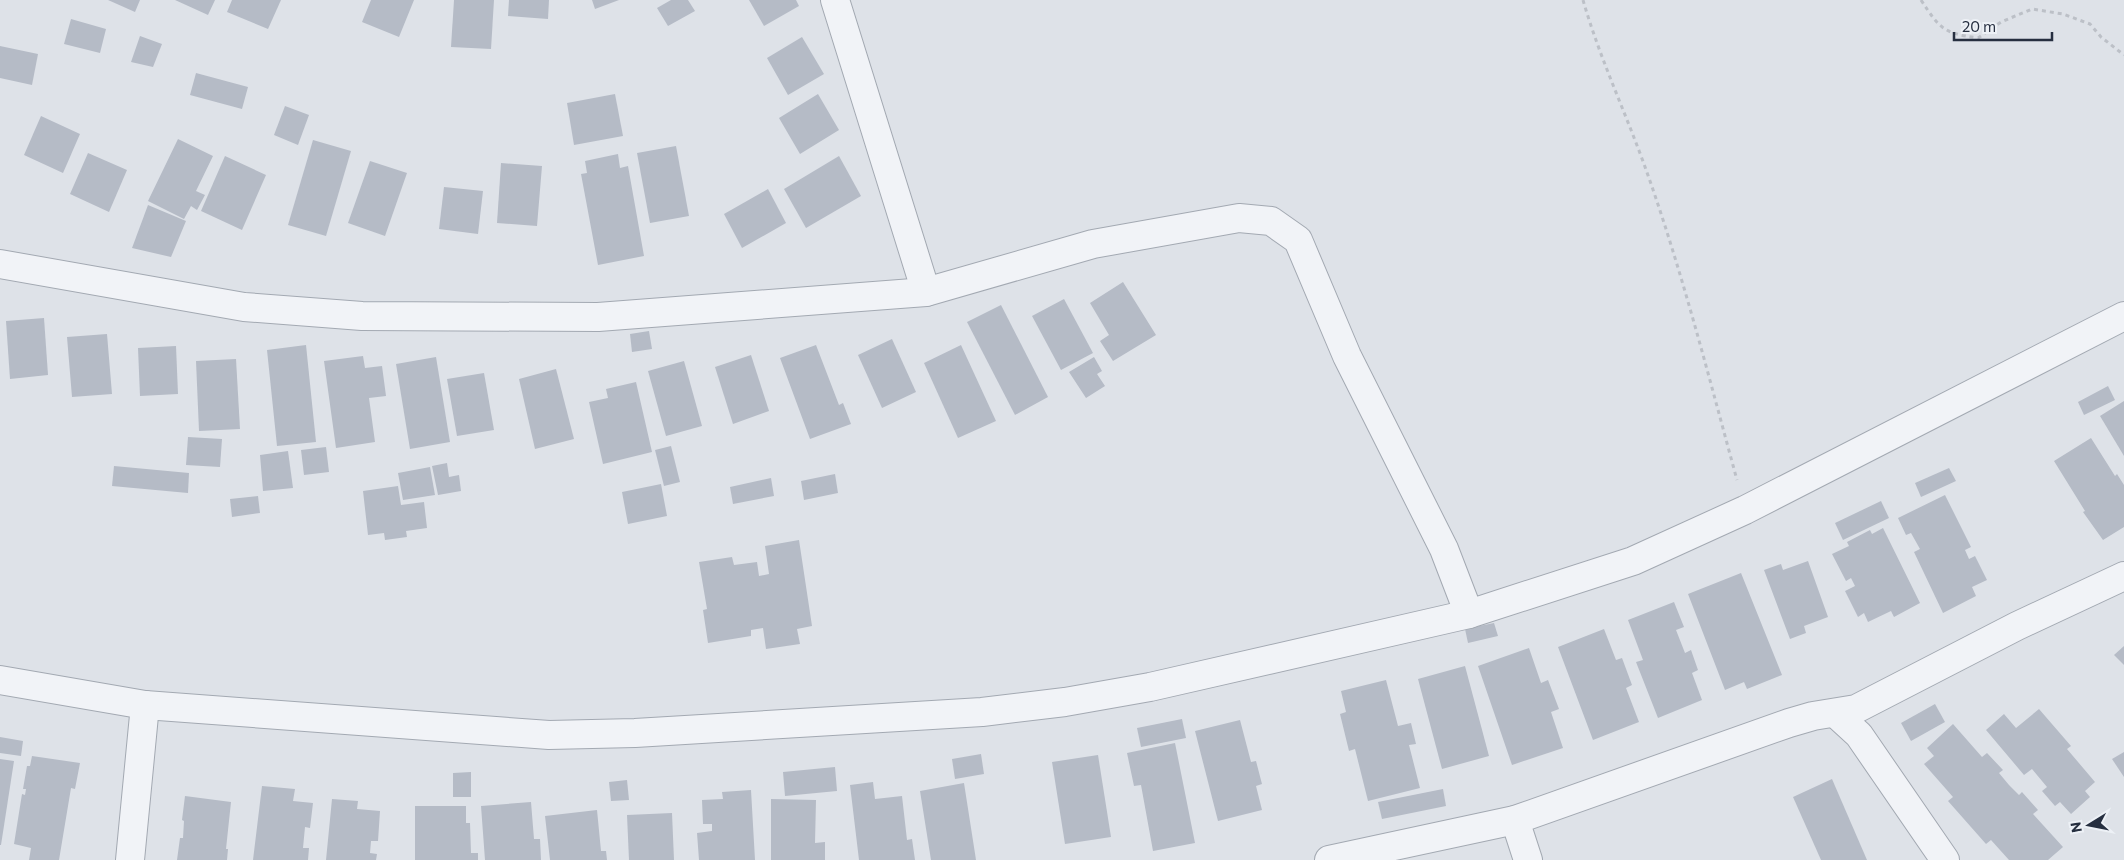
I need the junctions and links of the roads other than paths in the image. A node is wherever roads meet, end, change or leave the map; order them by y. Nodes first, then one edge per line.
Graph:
1 (834, 0) edge
2 (0, 264) edge
3 (926, 292) junction
4 (2124, 316) edge
5 (2124, 576) edge
6 (1469, 614) junction
7 (0, 680) edge
8 (145, 705) junction
9 (1836, 713) junction
10 (1515, 820) junction
11 (130, 860) edge
12 (1329, 860) edge
13 (1528, 860) edge
14 (1945, 860) edge

1 - 3 street
2 - 3 street
3 - 6 street
4 - 6 street
5 - 9 street
6 - 8 street
7 - 8 street
8 - 11 street
9 - 10 street
9 - 14 street
10 - 12 street
10 - 13 street

